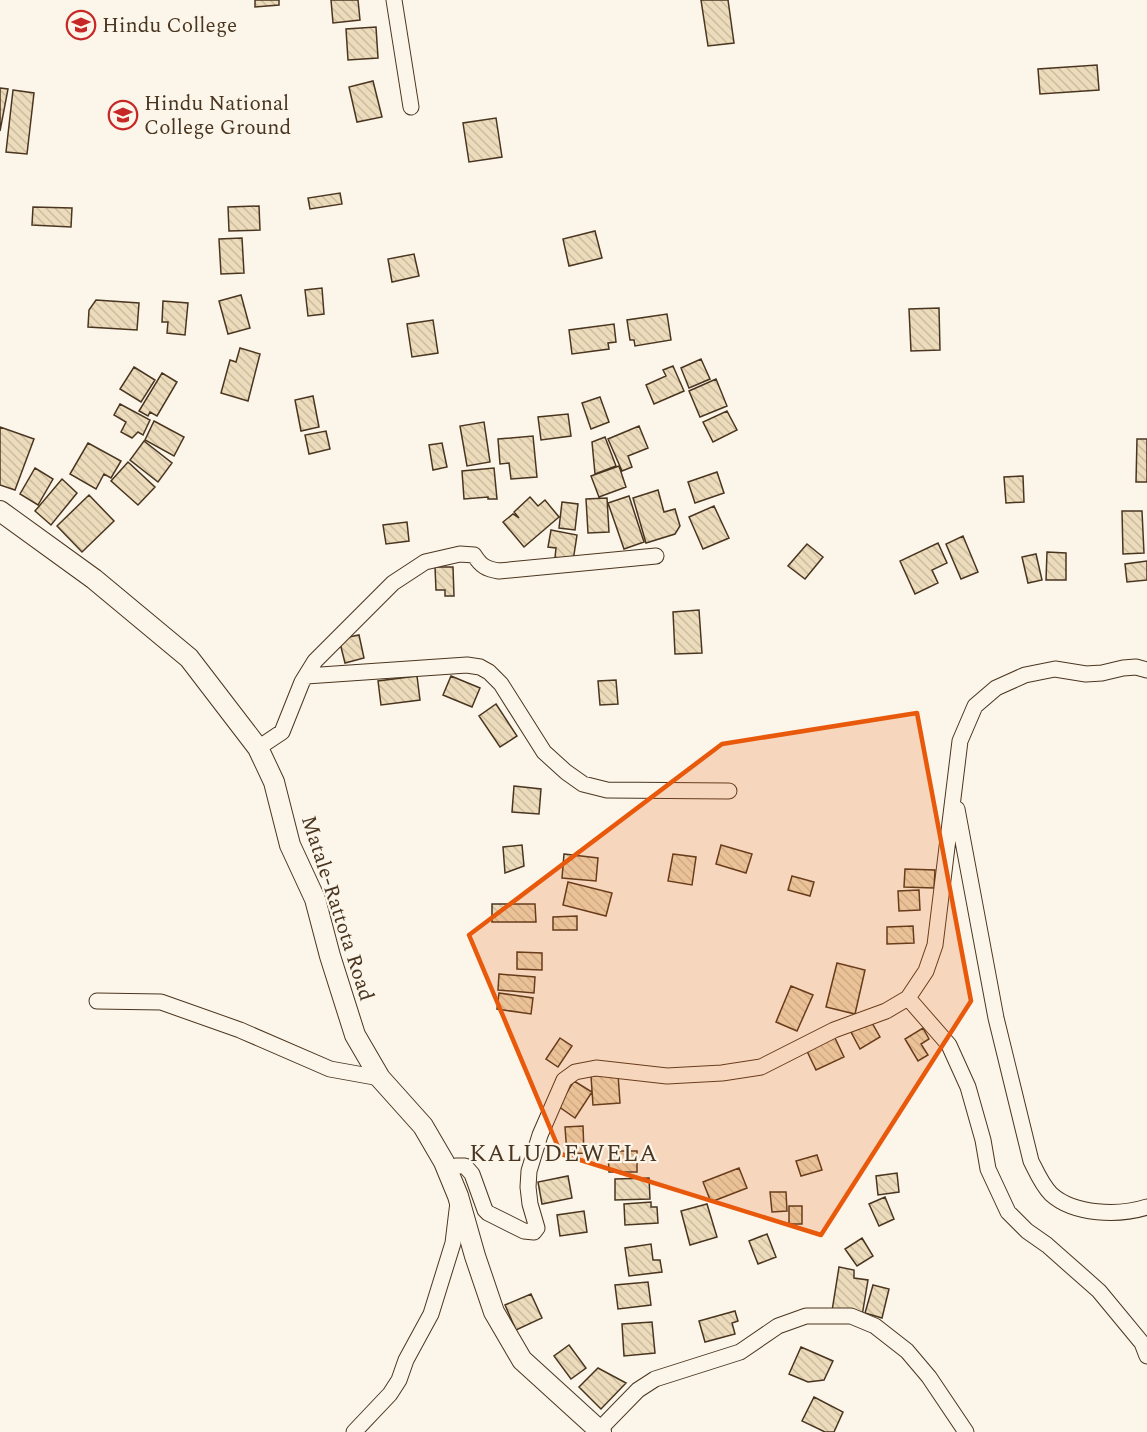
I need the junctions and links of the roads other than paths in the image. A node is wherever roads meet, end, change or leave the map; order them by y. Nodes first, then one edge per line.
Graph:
1 (394, 0) edge
2 (411, 107) dead end
3 (0, 511) edge
4 (656, 556) dead end
5 (1147, 670) edge
6 (306, 675) junction
7 (258, 748) junction
8 (729, 791) dead end
9 (954, 798) junction
10 (908, 998) junction
11 (97, 1001) dead end
12 (380, 1078) junction
13 (447, 1171) junction
14 (458, 1197) junction
15 (1147, 1207) edge
16 (1147, 1356) edge
17 (600, 1431) edge
18 (354, 1432) edge
19 (966, 1432) edge

1 - 2 street
3 - 7 main road, Matale-Rattota Road
4 - 6 street
5 - 9 street
6 - 7 street
6 - 8 street
7 - 12 main road, Matale-Rattota Road
9 - 10 street
9 - 15 street
10 - 13 street
10 - 16 street
11 - 12 street
12 - 13 main road, Matale-Rattota Road
13 - 14 main road, Matale-Rattota Road
14 - 17 main road, Matale-Rattota Road
14 - 18 street
17 - 19 street

